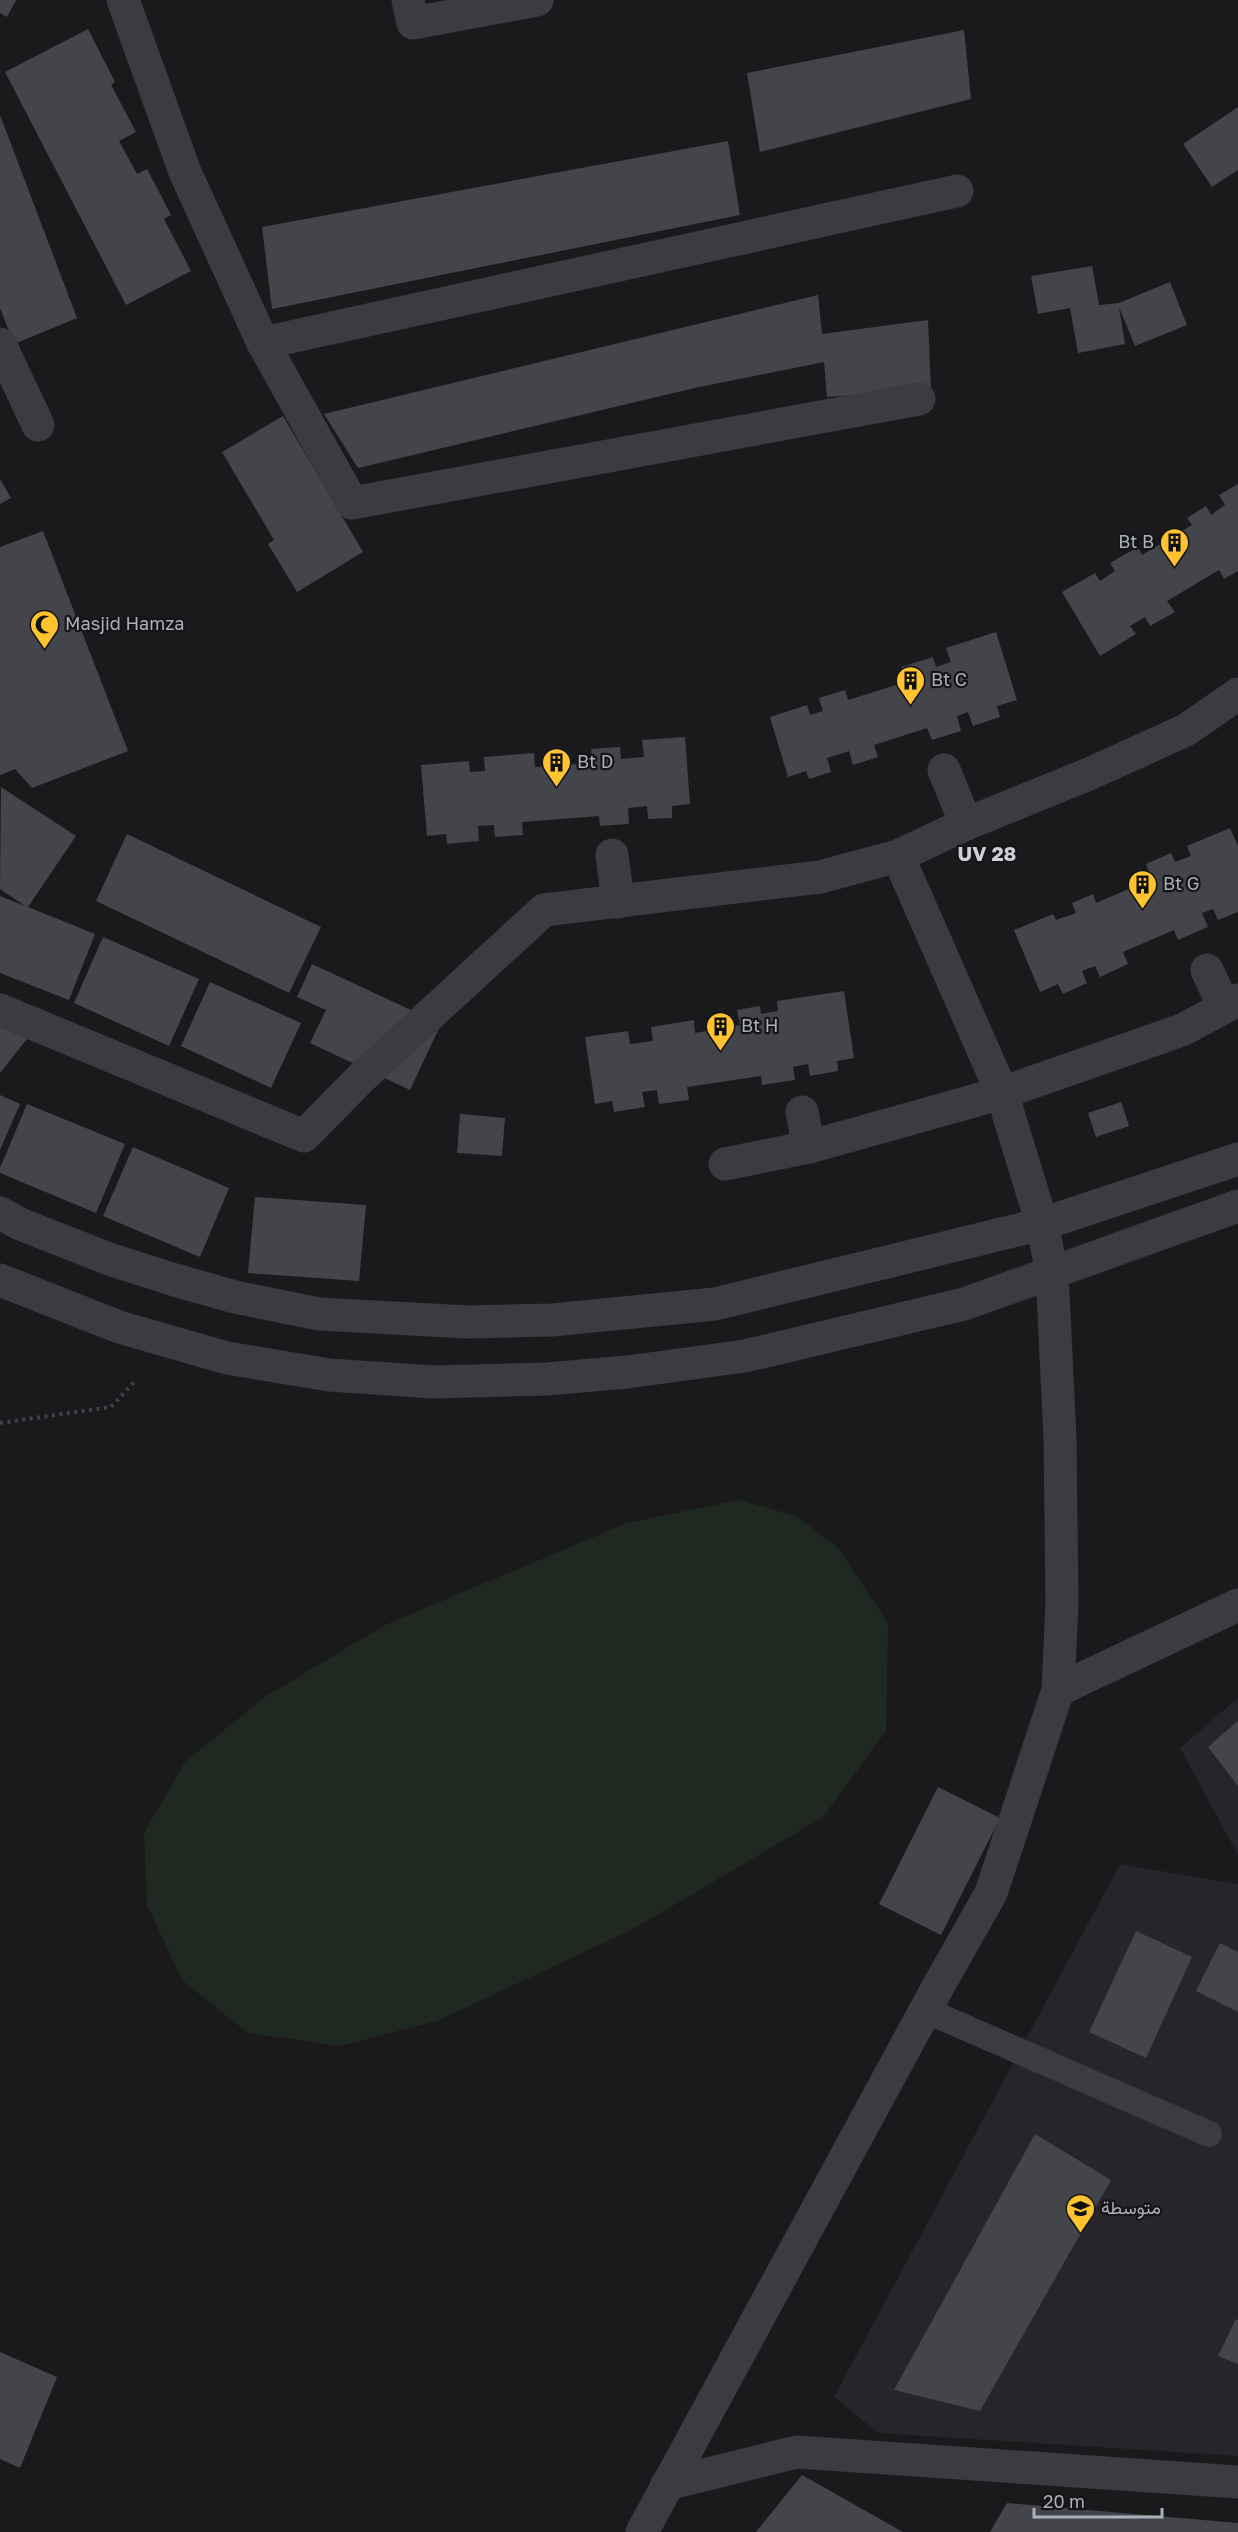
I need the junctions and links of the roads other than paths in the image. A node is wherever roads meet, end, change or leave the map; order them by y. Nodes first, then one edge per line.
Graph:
1 (123, 0) edge
2 (408, 0) edge
3 (537, 0) edge
4 (957, 191) dead end
5 (263, 343) junction
6 (0, 344) edge
7 (919, 399) dead end
8 (38, 425) dead end
9 (1238, 694) edge
10 (944, 770) dead end
11 (966, 824) junction
12 (612, 855) dead end
13 (898, 856) junction
14 (618, 902) junction
15 (1207, 970) dead end
16 (1231, 1003) edge
17 (0, 1010) edge
18 (1002, 1093) junction
19 (802, 1112) dead end
20 (809, 1147) junction
21 (1238, 1159) edge
22 (725, 1164) dead end
23 (1238, 1206) edge
24 (0, 1213) edge
25 (1042, 1224) junction
26 (1052, 1272) junction
27 (0, 1280) edge
28 (1238, 1605) edge
29 (1058, 1690) junction
30 (925, 2010) junction
31 (1209, 2134) dead end
32 (1238, 2482) edge
33 (668, 2484) junction
34 (642, 2532) edge

1 - 5 street
2 - 3 street
4 - 5 street
5 - 7 street
6 - 8 street
9 - 11 street
10 - 11 street
11 - 13 street
12 - 14 street
13 - 14 street
13 - 18 street
14 - 17 street
15 - 16 street
16 - 18 street
18 - 20 street
18 - 25 street
19 - 20 street
20 - 22 street
21 - 25 street
23 - 26 street
24 - 25 street
25 - 26 street
26 - 27 street
26 - 29 street
28 - 29 street
29 - 30 street
30 - 31 lane
30 - 33 street
32 - 33 street
33 - 34 street

